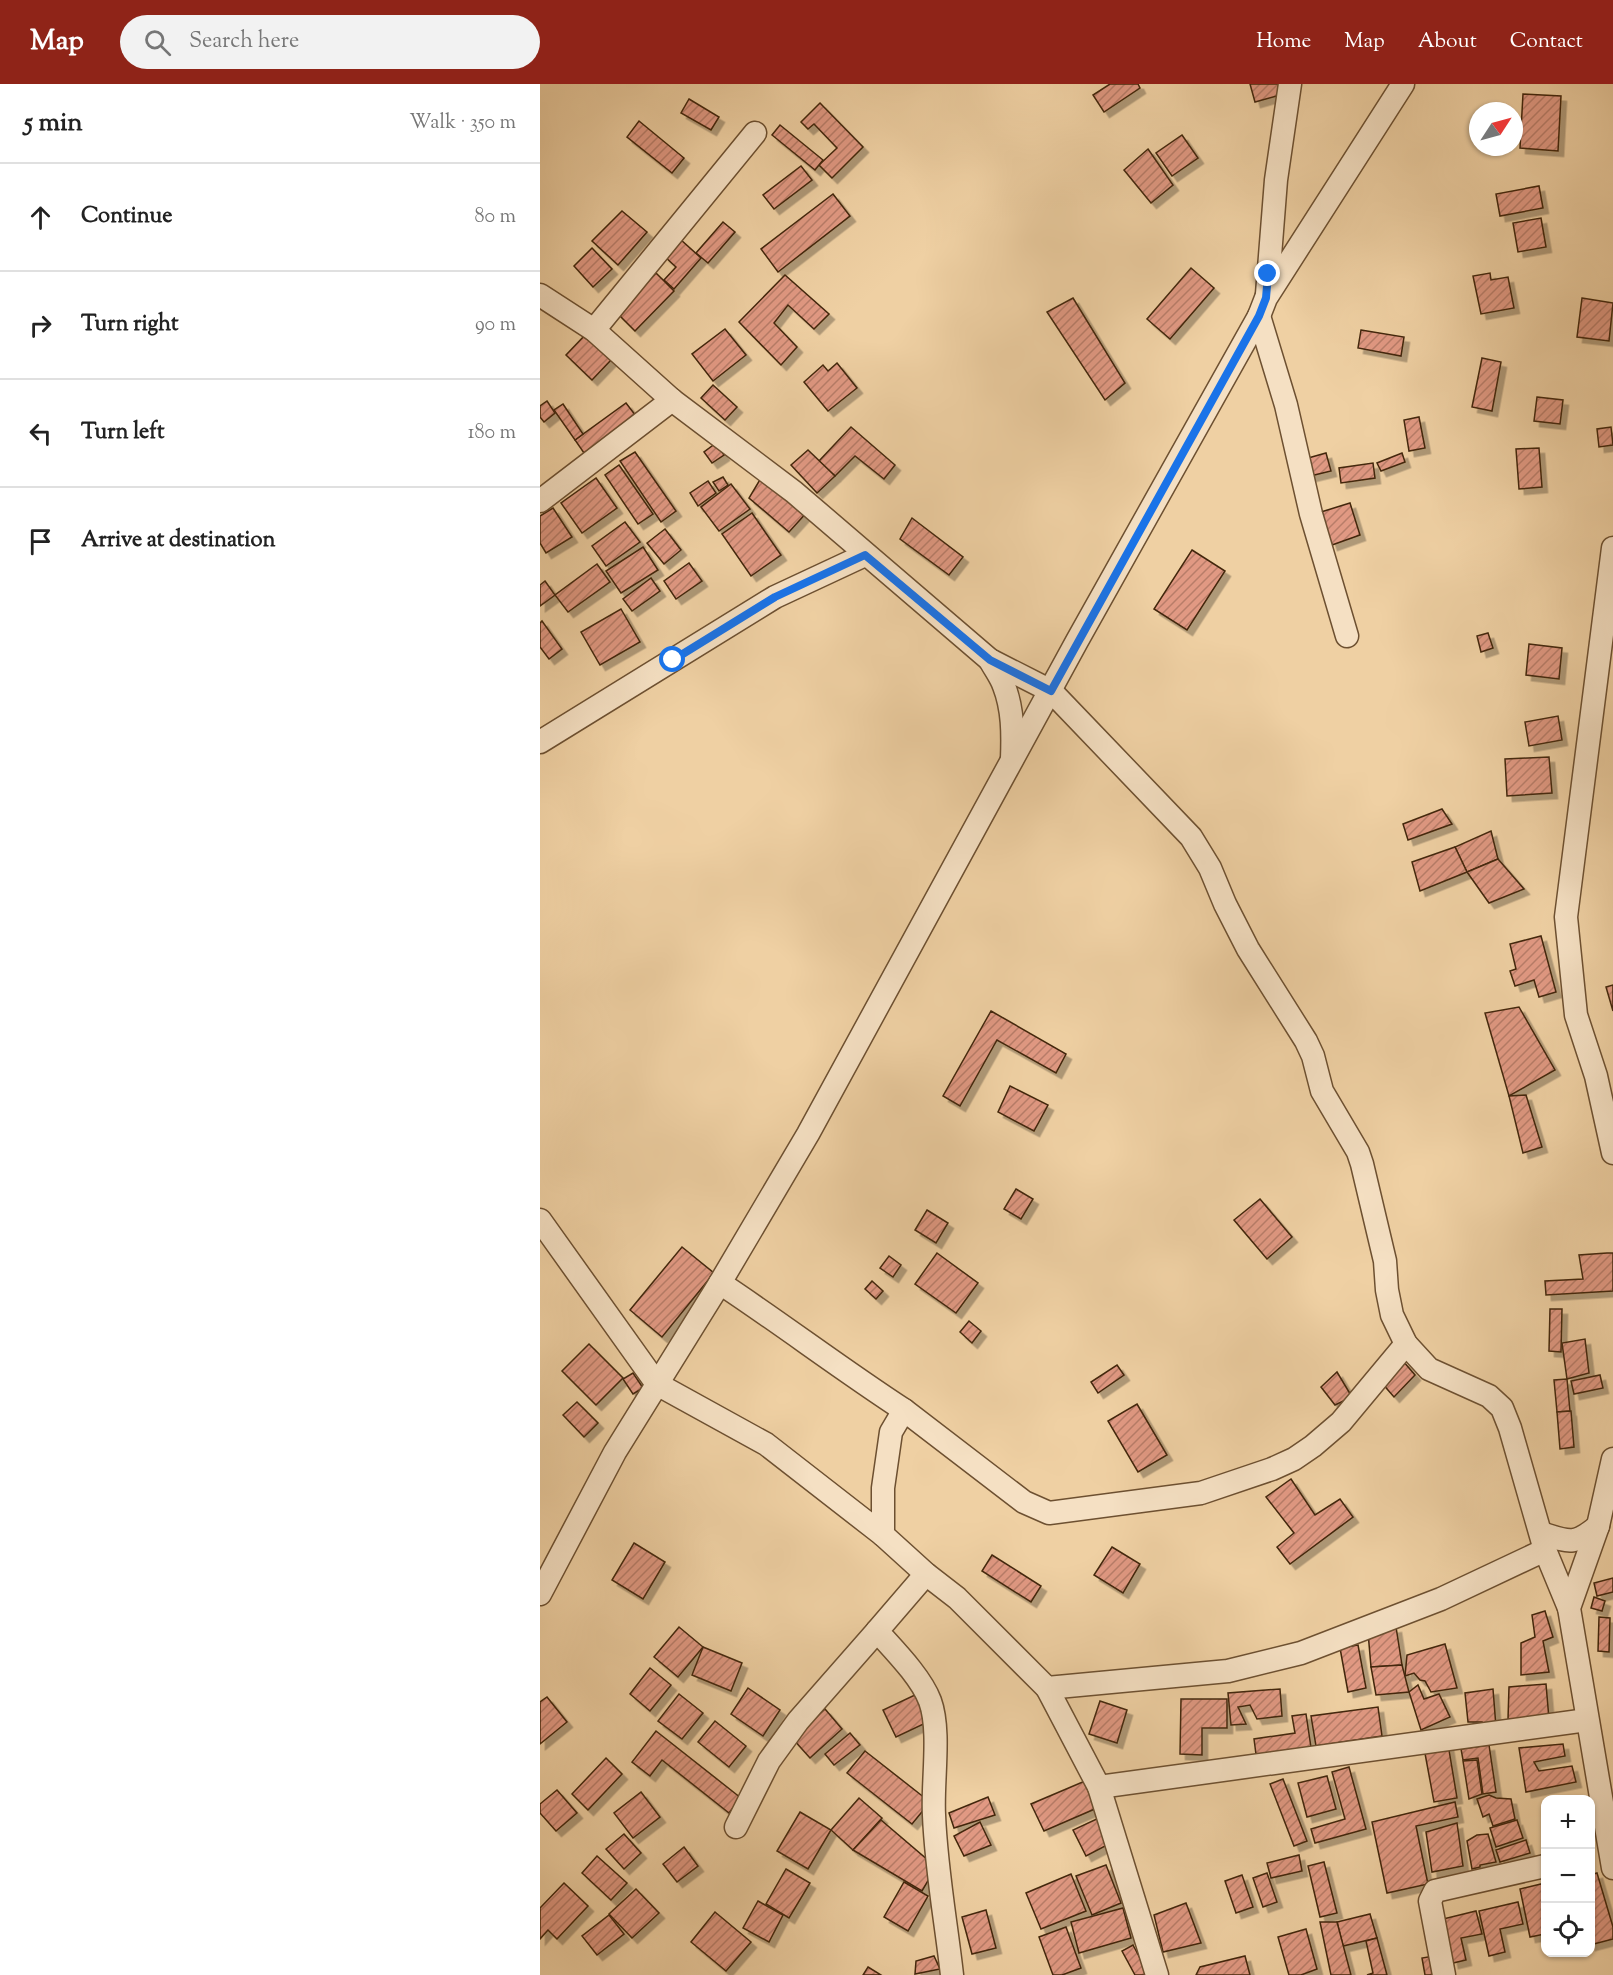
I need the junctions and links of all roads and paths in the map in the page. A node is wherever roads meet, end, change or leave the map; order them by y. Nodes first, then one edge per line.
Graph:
1 (1290, 84) edge
2 (1403, 84) edge
3 (754, 133) dead end
4 (540, 295) edge
5 (1263, 307) junction
6 (594, 330) junction
7 (672, 400) junction
8 (540, 501) edge
9 (1613, 548) edge
10 (865, 555) junction
11 (1612, 574) edge
12 (1347, 636) dead end
13 (990, 660) junction
14 (1051, 691) junction
15 (540, 742) edge
16 (1012, 762) junction
17 (1605, 1072) edge
18 (1613, 1153) edge
19 (540, 1220) edge
20 (720, 1283) junction
21 (1406, 1344) junction
22 (657, 1384) junction
23 (904, 1410) junction
24 (1613, 1459) edge
25 (1598, 1526) junction
26 (882, 1535) junction
27 (1543, 1541) junction
28 (926, 1574) junction
29 (540, 1594) edge
30 (1569, 1608) junction
31 (877, 1631) junction
32 (1047, 1688) junction
33 (1587, 1720) junction
34 (1098, 1787) junction
35 (736, 1827) dead end
36 (1604, 1858) edge
37 (1541, 1867) edge
38 (952, 1975) edge
39 (1157, 1975) edge
40 (1444, 1975) edge

1 - 5 street
2 - 5 street
3 - 6 street
4 - 6 street
5 - 12 street
5 - 14 street
6 - 7 street
7 - 8 street
7 - 10 street
9 - 11 street
10 - 13 street
10 - 15 street
11 - 17 street
13 - 14 street
13 - 16 street
14 - 16 street
14 - 21 street
16 - 20 street
17 - 18 street
19 - 22 street
20 - 22 street
20 - 23 street
21 - 23 street
21 - 27 street
22 - 26 street
22 - 29 street
23 - 26 street
24 - 25 street
25 - 27 street
25 - 30 street
26 - 28 street
27 - 30 street
27 - 32 street
28 - 31 street
28 - 32 street
30 - 33 street
31 - 35 street
31 - 38 street
32 - 34 street
33 - 34 street
33 - 36 street
34 - 39 street
37 - 40 street

